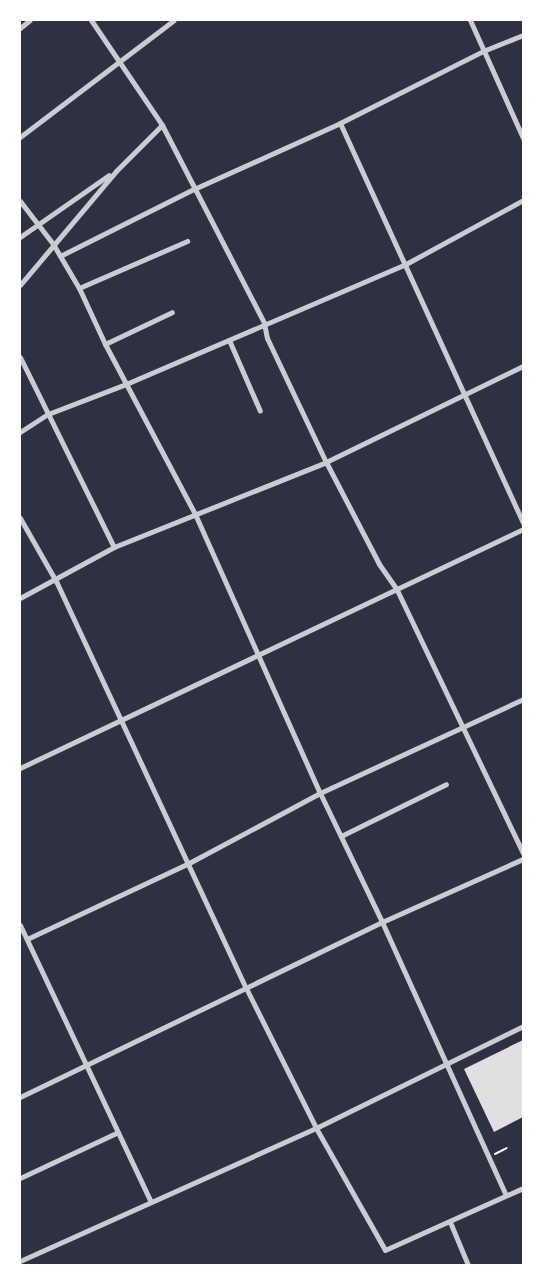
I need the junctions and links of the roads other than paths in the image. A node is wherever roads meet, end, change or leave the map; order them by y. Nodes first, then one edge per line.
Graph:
1 (30, 20) edge
2 (91, 20) edge
3 (174, 20) edge
4 (470, 20) edge
5 (20, 28) edge
6 (523, 35) edge
7 (483, 51) junction
8 (120, 59) junction
9 (340, 123) junction
10 (162, 125) junction
11 (522, 131) edge
12 (20, 137) edge
13 (523, 138) edge
14 (116, 171) junction
15 (194, 189) junction
16 (523, 200) edge
17 (20, 201) edge
18 (37, 224) junction
19 (20, 236) edge
20 (187, 241) dead end
21 (53, 244) junction
22 (60, 256) junction
23 (404, 265) junction
24 (20, 285) edge
25 (80, 288) junction
26 (172, 312) dead end
27 (264, 323) junction
28 (229, 340) junction
29 (105, 344) junction
30 (20, 357) edge
31 (523, 366) edge
32 (126, 384) junction
33 (463, 398) junction
34 (260, 411) dead end
35 (48, 414) junction
36 (20, 432) edge
37 (326, 462) junction
38 (195, 514) junction
39 (20, 518) edge
40 (523, 523) edge
41 (523, 529) edge
42 (114, 547) junction
43 (56, 581) junction
44 (396, 588) junction
45 (20, 598) edge
46 (259, 657) junction
47 (523, 699) edge
48 (121, 719) junction
49 (462, 728) junction
50 (20, 768) edge
51 (446, 784) dead end
52 (320, 793) junction
53 (341, 836) junction
54 (523, 853) edge
55 (523, 860) edge
56 (189, 863) junction
57 (382, 922) junction
58 (20, 925) edge
59 (27, 939) junction
60 (246, 988) junction
61 (523, 1026) edge
62 (445, 1065) junction
63 (87, 1066) junction
64 (20, 1097) edge
65 (316, 1128) junction
66 (118, 1132) junction
67 (20, 1178) edge
68 (523, 1188) edge
69 (506, 1195) junction
70 (151, 1202) junction
71 (450, 1222) junction
72 (20, 1261) edge
73 (468, 1265) edge

1 - 5 street
2 - 8 street
3 - 8 street
4 - 7 street
6 - 7 street
7 - 9 street
7 - 11 street
8 - 10 street
8 - 12 street
9 - 15 street
9 - 23 street
10 - 14 street
10 - 15 street
11 - 13 street
14 - 18 street
14 - 21 street
15 - 22 street
15 - 27 street
16 - 23 street
17 - 18 street
18 - 19 street
18 - 21 street
20 - 25 street
21 - 22 street
21 - 24 street
22 - 25 street
23 - 27 street
23 - 33 street
25 - 29 street
26 - 29 street
27 - 28 street
27 - 37 street
28 - 32 street
28 - 34 street
29 - 32 street
30 - 35 street
31 - 33 street
32 - 35 street
32 - 38 street
33 - 37 street
33 - 40 street
35 - 36 street
35 - 42 street
37 - 38 street
37 - 44 street
38 - 42 street
38 - 46 street
39 - 43 street
41 - 44 street
42 - 43 street
43 - 45 street
43 - 48 street
44 - 46 street
44 - 49 street
46 - 48 street
46 - 52 street
47 - 49 street
48 - 50 street
48 - 56 street
49 - 52 street
49 - 54 street
51 - 53 street
52 - 53 street
52 - 56 street
53 - 57 street
55 - 57 street
56 - 59 street
56 - 60 street
57 - 60 street
57 - 62 street
58 - 59 street
59 - 63 street
60 - 63 street
60 - 65 street
61 - 62 street
62 - 65 street
62 - 69 street
63 - 64 street
63 - 66 street
65 - 70 street
65 - 71 street
66 - 67 street
66 - 70 street
68 - 69 street
69 - 71 street
70 - 72 street
71 - 73 street

